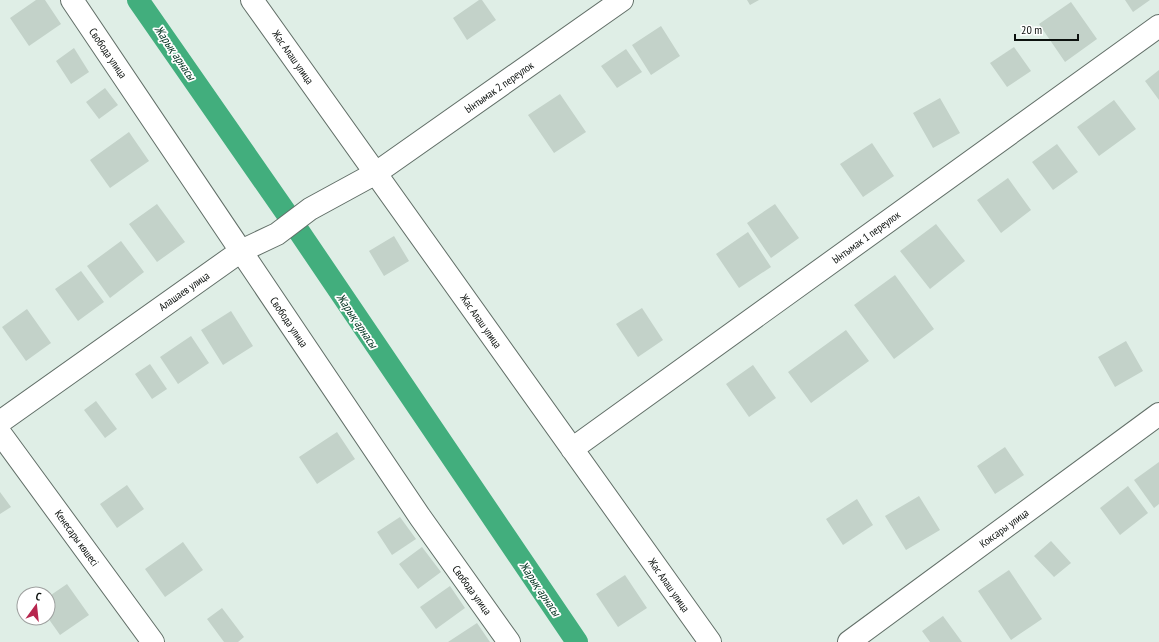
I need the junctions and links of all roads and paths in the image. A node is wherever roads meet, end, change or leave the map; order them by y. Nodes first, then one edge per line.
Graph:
1 (72, 0) edge
2 (252, 0) edge
3 (622, 0) edge
4 (1159, 26) edge
5 (376, 173) junction
6 (240, 251) junction
7 (1159, 414) edge
8 (0, 422) edge
9 (0, 433) edge
10 (572, 449) junction
11 (154, 642) edge
12 (509, 642) edge
13 (710, 642) edge
14 (849, 642) edge

1 - 6 street, Свобода улица
2 - 5 street, Жас Алаш улица
3 - 5 street, Ынтымак 2 переулок
4 - 10 street, Ынтымак 1 переулок
5 - 6 street, Алашаев улица
5 - 10 street, Жас Алаш улица
6 - 8 street, Алашаев улица
6 - 12 street, Свобода улица
7 - 14 street, Коксары улица
9 - 11 street, Кенесары көшесі
10 - 13 street, Жас Алаш улица

